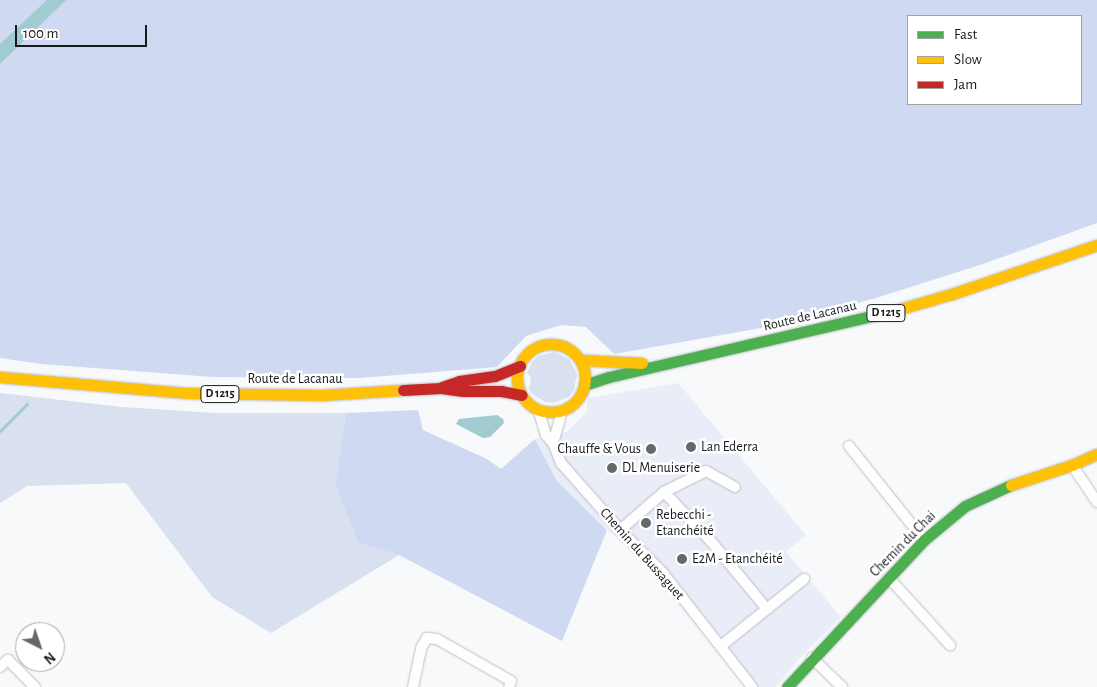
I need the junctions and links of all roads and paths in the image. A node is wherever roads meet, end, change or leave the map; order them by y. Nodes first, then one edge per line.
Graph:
1 (1097, 245) edge
2 (581, 360) junction
3 (671, 364) junction
4 (520, 366) junction
5 (0, 376) edge
6 (584, 385) junction
7 (441, 388) junction
8 (522, 395) junction
9 (538, 409) junction
10 (559, 411) junction
11 (552, 443) junction
12 (849, 446) dead end
13 (1097, 454) edge
14 (1072, 465) junction
15 (735, 487) dead end
16 (664, 492) junction
17 (1097, 502) edge
18 (620, 530) junction
19 (924, 540) junction
20 (889, 578) junction
21 (804, 579) dead end
22 (767, 609) junction
23 (950, 645) dead end
24 (721, 646) junction
25 (812, 658) junction
26 (0, 667) edge
27 (34, 687) edge
28 (413, 687) edge
29 (509, 687) edge
30 (752, 687) edge
31 (787, 687) edge
32 (842, 687) edge

1 - 3 main road, Route de Lacanau / D 1215
2 - 3 main road, D 1215
2 - 4 main road
2 - 6 main road
3 - 6 main road, D 1215
4 - 7 main road, D 1215
4 - 8 main road
5 - 7 main road, Route de Lacanau / D 1215
6 - 10 main road
7 - 8 main road, D 1215
8 - 9 main road
9 - 10 main road
9 - 11 street, Chemin du Bussaguet
10 - 11 street
11 - 18 street, Chemin du Bussaguet
12 - 19 street
13 - 14 main road, Chemin du Chai
14 - 17 street
14 - 19 main road, Chemin du Chai
15 - 16 street
16 - 18 street
16 - 22 street
18 - 24 street, Chemin du Bussaguet
19 - 20 main road, Chemin du Chai
20 - 23 street
20 - 25 main road, Chemin du Chai
21 - 22 street
22 - 24 street
24 - 30 street, Chemin du Bussaguet
25 - 31 main road, Chemin du Chai
25 - 32 street
26 - 27 street
28 - 29 street

